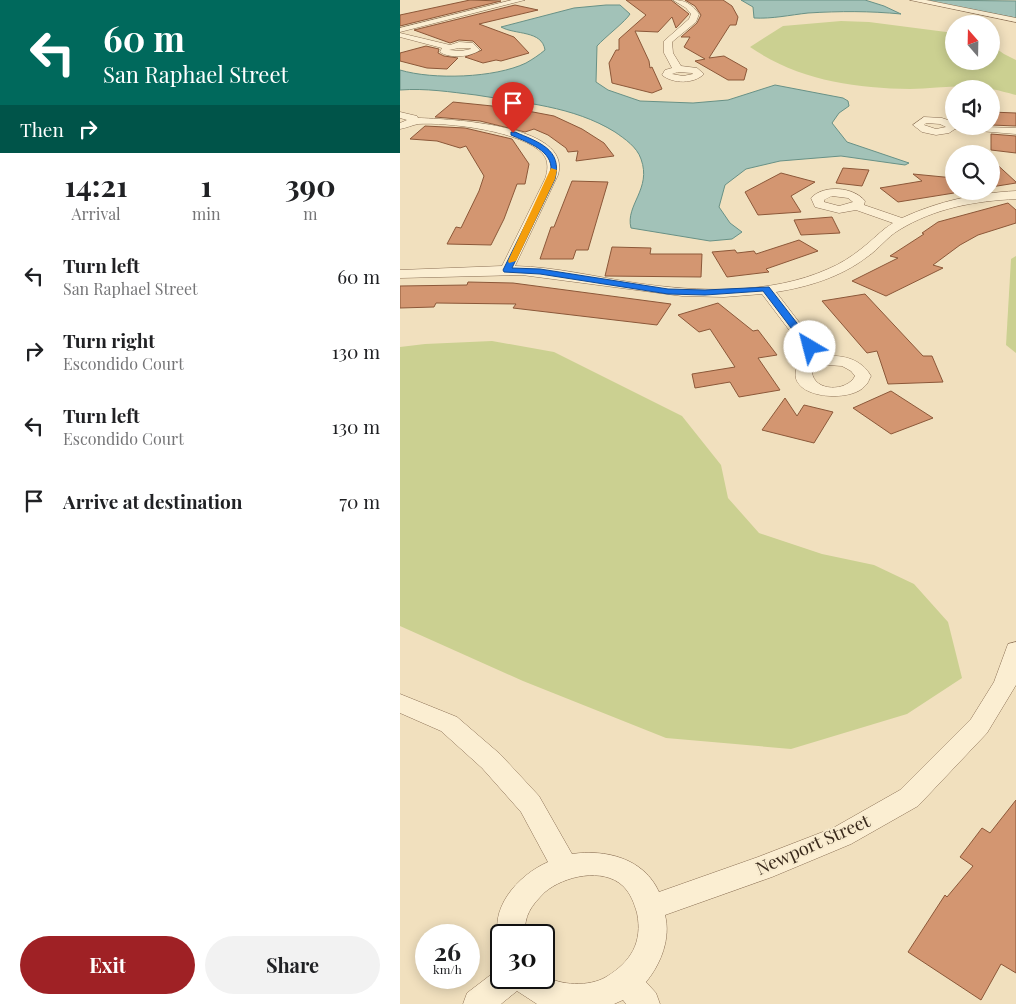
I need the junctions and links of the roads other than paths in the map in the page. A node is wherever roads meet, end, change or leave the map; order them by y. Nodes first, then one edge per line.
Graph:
1 (521, 0) edge
2 (677, 0) edge
3 (914, 0) edge
4 (1016, 20) edge
5 (400, 30) edge
6 (400, 35) edge
7 (449, 47) dead end
8 (678, 69) dead end
9 (400, 114) edge
10 (413, 120) junction
11 (400, 126) edge
12 (1000, 130) edge
13 (1016, 131) edge
14 (1016, 195) edge
15 (855, 206) dead end
16 (903, 222) junction
17 (507, 270) junction
18 (400, 274) edge
19 (766, 289) junction
20 (821, 361) dead end
21 (1016, 650) edge
22 (400, 703) edge
23 (564, 867) junction
24 (652, 907) junction
25 (511, 924) edge
26 (626, 981) junction
27 (496, 989) edge
28 (537, 989) edge
29 (478, 1004) edge
30 (645, 1004) edge

1 - 5 street
2 - 8 street
3 - 4 street
6 - 7 street
9 - 10 street
10 - 11 street
10 - 17 street
12 - 13 street
14 - 16 street
15 - 16 street
16 - 19 street
17 - 18 street
17 - 19 street
19 - 20 street
21 - 24 street, Newport Street
22 - 23 street
23 - 24 street
23 - 25 street
24 - 26 street
26 - 28 street
26 - 30 street
27 - 29 street

